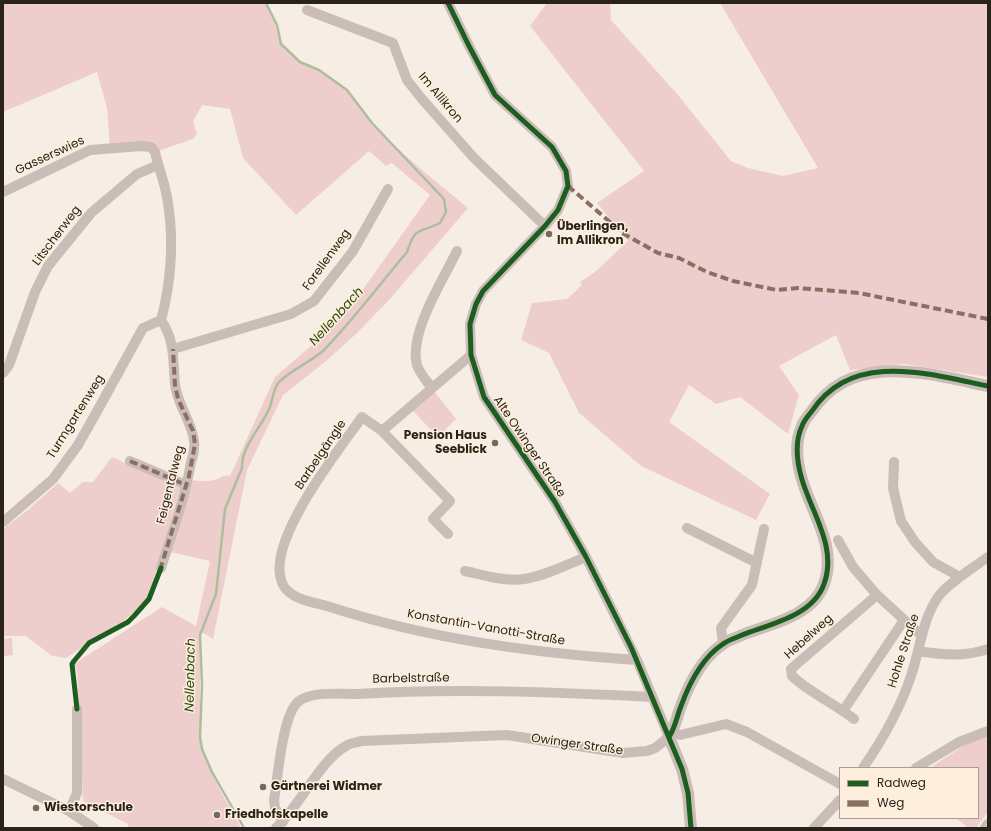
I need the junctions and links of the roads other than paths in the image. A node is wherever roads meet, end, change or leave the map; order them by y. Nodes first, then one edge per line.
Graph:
1 (453, 5) edge
2 (307, 10) dead end
3 (158, 165) junction
4 (388, 189) dead end
5 (3, 192) edge
6 (545, 226) junction
7 (457, 251) dead end
8 (161, 320) junction
9 (173, 349) junction
10 (471, 355) junction
11 (3, 372) edge
12 (988, 386) edge
13 (432, 388) junction
14 (382, 431) junction
15 (130, 461) dead end
16 (894, 462) dead end
17 (186, 485) junction
18 (3, 522) edge
19 (687, 528) dead end
20 (764, 530) dead end
21 (448, 534) dead end
22 (838, 540) dead end
23 (586, 557) junction
24 (988, 557) edge
25 (757, 563) junction
26 (161, 568) dead end
27 (465, 571) dead end
28 (960, 577) junction
29 (288, 592) joint
30 (877, 595) junction
31 (904, 620) junction
32 (922, 636) junction
33 (723, 644) junction
34 (988, 649) edge
35 (918, 651) junction
36 (637, 660) junction
37 (652, 697) junction
38 (76, 708) dead end
39 (843, 710) junction
40 (854, 720) dead end
41 (988, 730) edge
42 (670, 735) junction
43 (864, 767) edge
44 (918, 767) edge
45 (3, 779) edge
46 (839, 783) edge
47 (839, 803) edge
48 (69, 811) junction
49 (280, 825) edge
50 (988, 825) edge
51 (94, 828) edge
52 (691, 828) edge
53 (814, 828) edge
54 (986, 828) edge

1 - 6 street, Alte Owinger Straße
2 - 6 street, Im Allikron
3 - 5 street, Gasserswies
3 - 8 street
3 - 11 street, Litscherweg
4 - 9 street, Forellenweg
6 - 10 street, Alte Owinger Straße
7 - 13 street
8 - 9 street, Feigentalweg
8 - 18 street, Turmgartenweg
9 - 17 street, Feigentalweg
10 - 13 street
10 - 23 street, Alte Owinger Straße
12 - 33 street
13 - 14 street
14 - 21 street
14 - 29 street, Barbelgängle
15 - 17 street
16 - 28 street
17 - 26 street, Feigentalweg
19 - 25 street
20 - 25 street
22 - 30 street
23 - 27 street
23 - 36 street, Alte Owinger Straße
24 - 28 street, Hohle Straße
25 - 33 street
28 - 32 street, Hohle Straße
29 - 36 street, Konstantin-Vanotti-Straße
30 - 31 street
30 - 39 street, Hebelweg
31 - 32 street
31 - 39 street
32 - 35 street, Hohle Straße
33 - 42 street
34 - 35 street
35 - 43 street, Hohle Straße
36 - 37 street, Alte Owinger Straße
37 - 42 street, Alte Owinger Straße
37 - 49 street, Barbelstraße
38 - 48 street
39 - 40 street, Hebelweg
41 - 44 street
42 - 46 street
42 - 49 street, Owinger Straße
42 - 52 street
45 - 48 street
47 - 53 street
48 - 51 street
50 - 54 street

